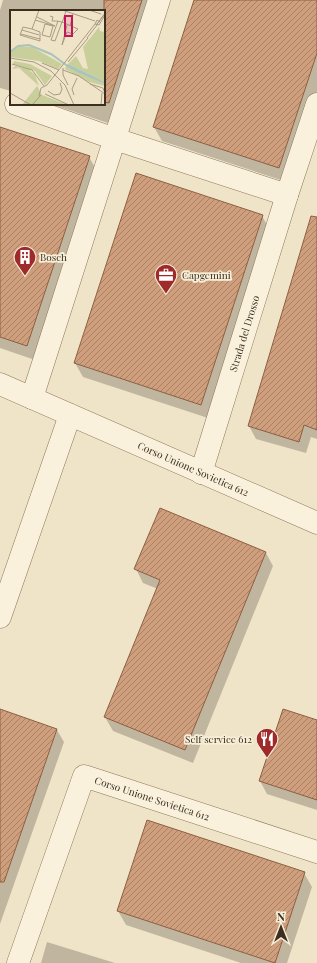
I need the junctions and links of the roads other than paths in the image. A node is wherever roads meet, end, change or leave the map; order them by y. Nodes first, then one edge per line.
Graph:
1 (159, 0) edge
2 (0, 98) edge
3 (10, 102) edge
4 (317, 104) edge
5 (19, 105) edge
6 (115, 139) junction
7 (287, 195) junction
8 (0, 384) edge
9 (32, 398) junction
10 (70, 415) junction
11 (201, 473) junction
12 (317, 523) edge
13 (0, 617) edge
14 (317, 852) edge
15 (18, 963) edge

1 - 6 street
2 - 3 street
4 - 7 street, Strada del Drosso
5 - 6 street
6 - 7 street
6 - 9 street
7 - 11 street, Strada del Drosso
8 - 9 street, Corso Unione Sovietica 612
9 - 10 street, Corso Unione Sovietica 612
10 - 11 street, Corso Unione Sovietica 612
10 - 13 street
11 - 12 street, Corso Unione Sovietica 612
14 - 15 street, Corso Unione Sovietica 612

